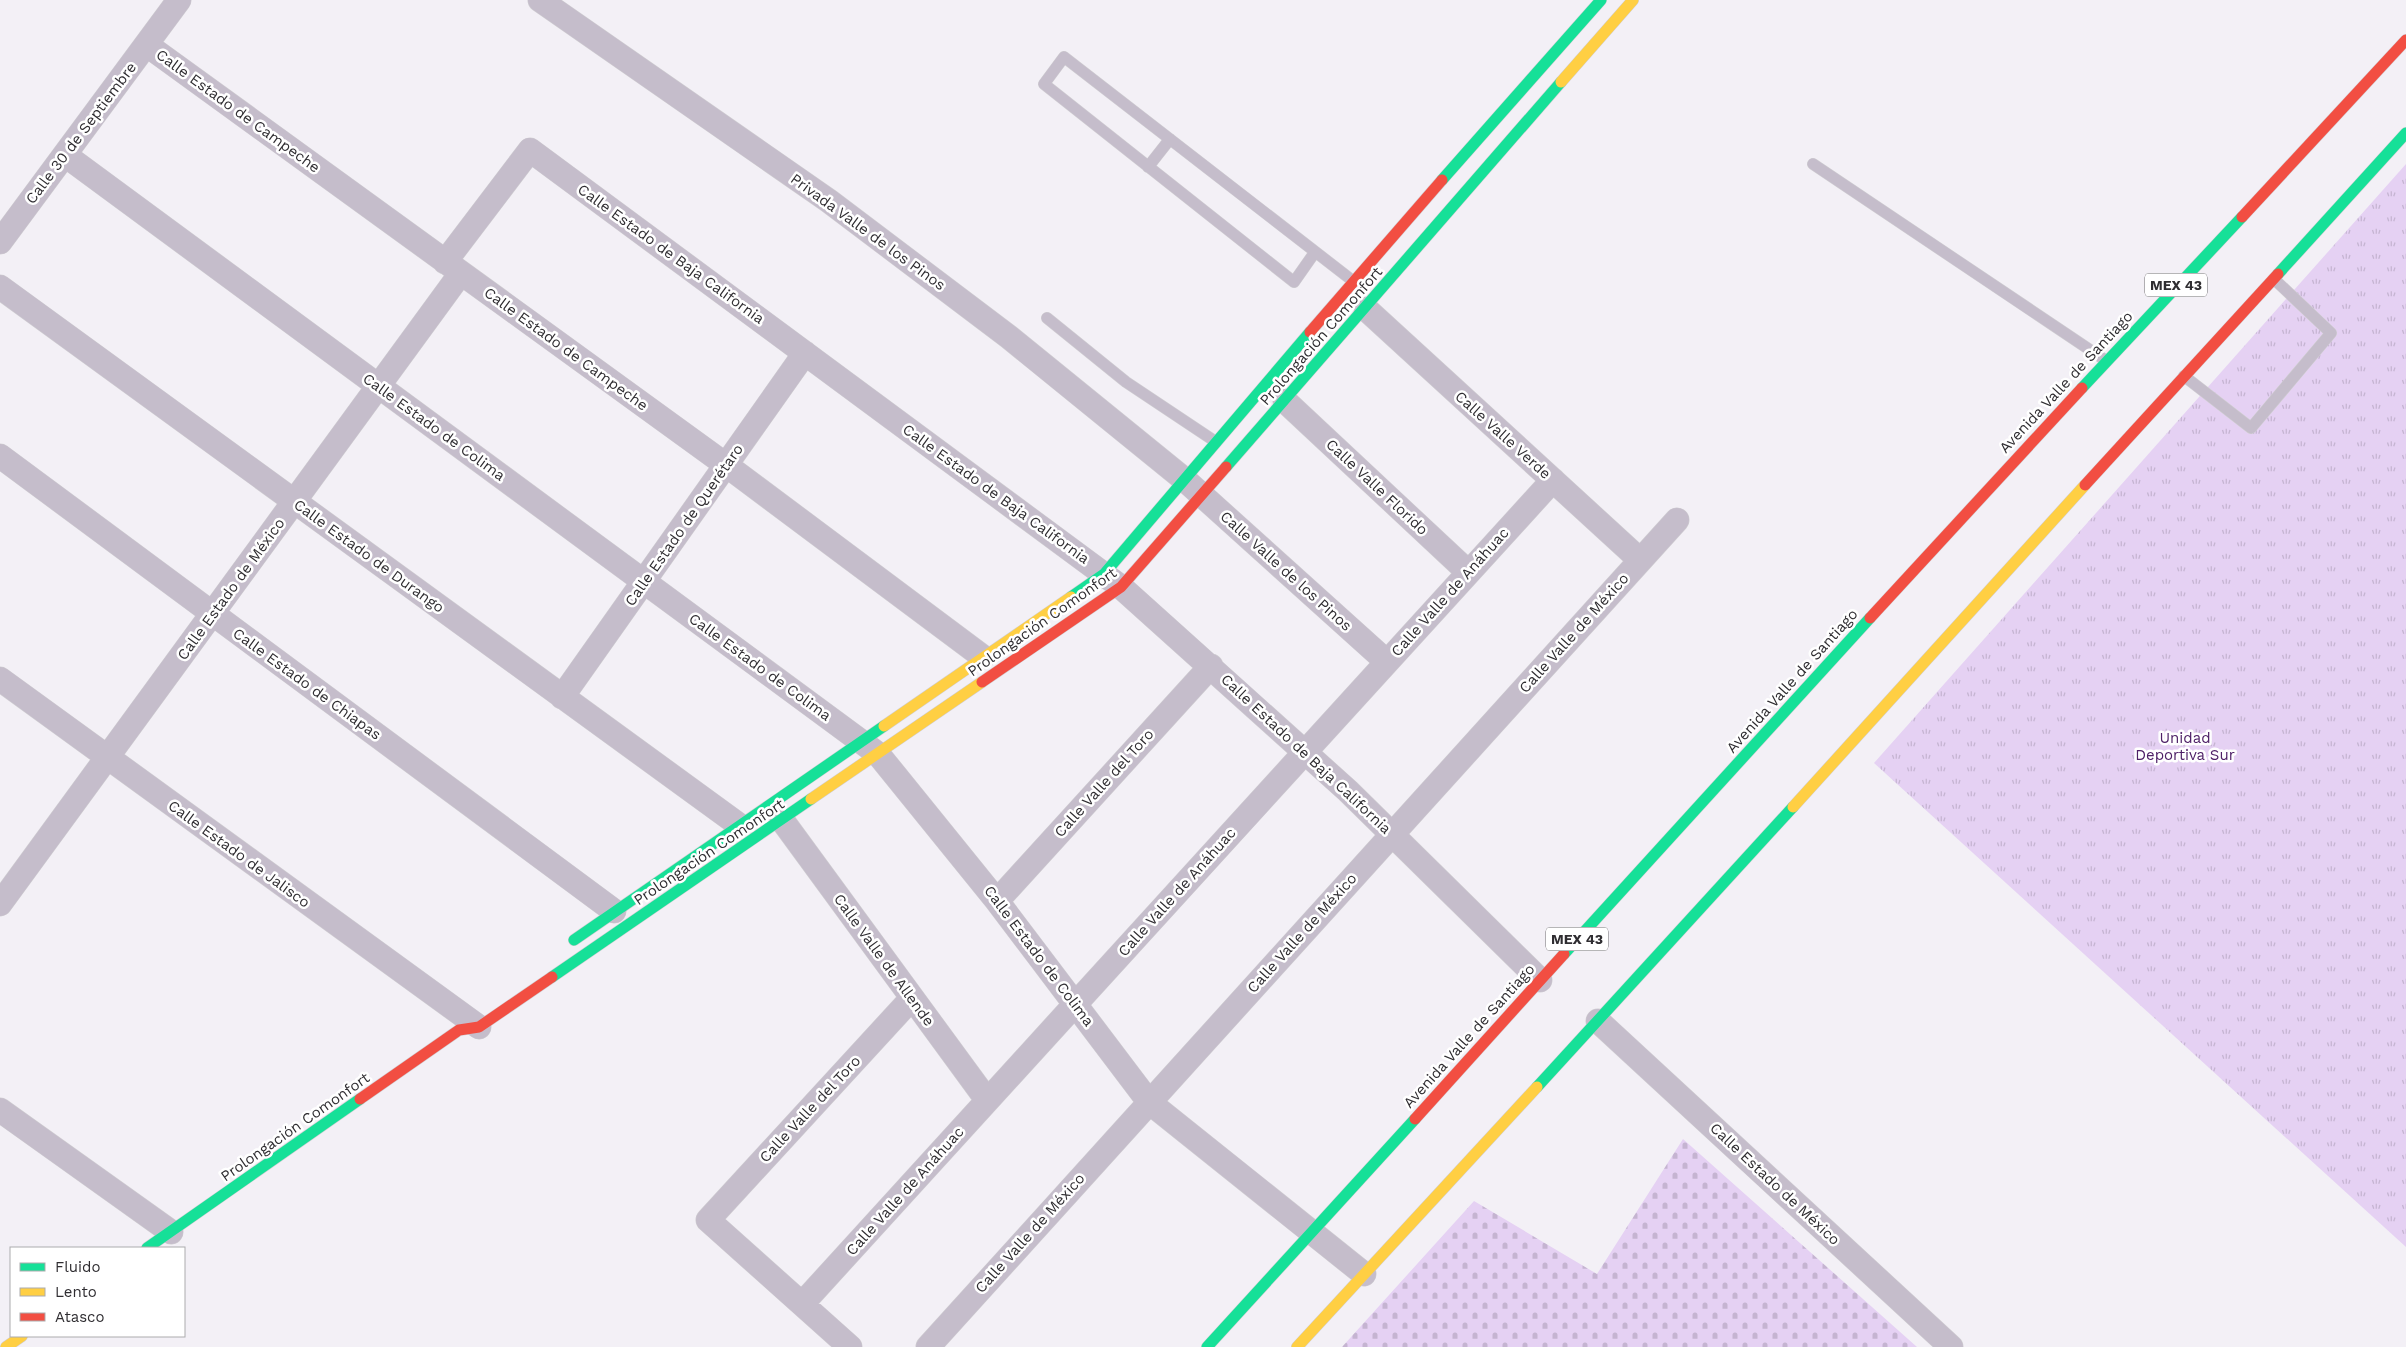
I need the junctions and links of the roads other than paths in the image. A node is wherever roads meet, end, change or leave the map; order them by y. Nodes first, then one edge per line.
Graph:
1 (179, 0) edge
2 (540, 0) edge
3 (1601, 0) edge
4 (1633, 0) edge
5 (2406, 40) edge
6 (147, 45) junction
7 (2406, 133) edge
8 (1170, 139) junction
9 (530, 150) joint
10 (65, 155) junction
11 (1813, 164) dead end
12 (1148, 167) junction
13 (0, 242) edge
14 (1315, 252) junction
15 (453, 268) junction
16 (2273, 278) junction
17 (1353, 281) junction
18 (0, 286) edge
19 (1366, 309) junction
20 (1047, 318) dead end
21 (805, 353) junction
22 (2105, 360) junction
23 (2184, 376) junction
24 (379, 386) junction
25 (1285, 401) junction
26 (1216, 442) junction
27 (0, 456) edge
28 (726, 466) junction
29 (1553, 480) junction
30 (1193, 487) junction
31 (294, 501) junction
32 (1677, 520) dead end
33 (1640, 560) junction
34 (1468, 572) junction
35 (1113, 581) junction
36 (644, 582) junction
37 (212, 614) junction
38 (983, 657) junction
39 (1387, 662) junction
40 (1211, 666) junction
41 (0, 678) edge
42 (562, 697) junction
43 (870, 748) junction
44 (1306, 751) junction
45 (107, 758) junction
46 (782, 820) junction
47 (738, 825) junction
48 (1392, 834) junction
49 (997, 900) junction
50 (1, 902) edge
51 (614, 911) junction
52 (567, 944) dead end
53 (1540, 980) junction
54 (912, 998) junction
55 (1075, 1004) junction
56 (469, 1021) junction
57 (1598, 1021) junction
58 (987, 1100) junction
59 (1149, 1102) junction
60 (0, 1110) edge
61 (1312, 1231) junction
62 (171, 1232) junction
63 (148, 1247) edge
64 (1364, 1274) junction
65 (802, 1304) junction
66 (21, 1337) edge
67 (6, 1347) edge
68 (850, 1347) edge
69 (928, 1347) edge
70 (1207, 1347) edge
71 (1297, 1347) edge
72 (1951, 1347) edge

1 - 6 street, Calle 30 de Septiembre
2 - 30 street, Privada Valle de los Pinos
3 - 17 main road, Prolongación Comonfort
4 - 19 main road, Prolongación Comonfort
5 - 22 main road, Avenida Valle de Santiago / MEX 43
6 - 10 street, Calle 30 de Septiembre
6 - 15 street, Calle Estado de Campeche
7 - 16 main road
8 - 12 lane
8 - 12 lane
8 - 14 lane
9 - 15 street, Calle Estado de México
9 - 21 street, Calle Estado de Baja California
10 - 13 street, Calle 30 de Septiembre
10 - 24 street, Calle Estado de Colima
11 - 22 lane
12 - 14 lane
14 - 17 lane
15 - 24 street, Calle Estado de México
15 - 28 street, Calle Estado de Campeche
16 - 23 main road
16 - 23 lane
17 - 26 main road, Prolongación Comonfort
18 - 31 street, Calle Estado de Durango
19 - 25 main road, Prolongación Comonfort
19 - 29 street, Calle Valle Verde
20 - 26 lane
21 - 28 street, Calle Estado de Querétaro
21 - 35 street, Calle Estado de Baja California
22 - 53 main road, Avenida Valle de Santiago / MEX 43
23 - 57 main road
24 - 31 street, Calle Estado de México
24 - 36 street, Calle Estado de Colima
25 - 30 main road, Prolongación Comonfort
25 - 34 street, Calle Valle Florido
26 - 30 main road, Prolongación Comonfort
27 - 37 street, Calle Estado de Chiapas
28 - 36 street, Calle Estado de Querétaro
28 - 38 street, Calle Estado de Campeche
29 - 33 street, Calle Valle Verde
29 - 34 street, Calle Valle de Anáhuac
30 - 35 main road, Prolongación Comonfort
30 - 35 main road, Prolongación Comonfort
30 - 39 street, Calle Valle de los Pinos
31 - 37 street, Calle Estado de México
31 - 42 street, Calle Estado de Durango
32 - 33 street, Calle Valle de México
33 - 48 street, Calle Valle de México
34 - 39 street, Calle Valle de Anáhuac
35 - 38 main road, Prolongación Comonfort
35 - 40 street, Calle Estado de Baja California
35 - 43 main road, Prolongación Comonfort
36 - 42 street, Calle Estado de Querétaro
36 - 43 street, Calle Estado de Colima
37 - 45 street, Calle Estado de México
37 - 51 street, Calle Estado de Chiapas
38 - 43 main road, Prolongación Comonfort
39 - 44 street, Calle Valle de Anáhuac
40 - 44 street, Calle Estado de Baja California
40 - 49 street, Calle Valle del Toro
41 - 45 street, Calle Estado de Jalisco
42 - 47 street, Calle Estado de Durango
43 - 46 main road, Prolongación Comonfort
43 - 47 main road, Prolongación Comonfort
43 - 49 street, Calle Estado de Colima
44 - 48 street, Calle Estado de Baja California
44 - 55 street, Calle Valle de Anáhuac
45 - 50 street, Calle Estado de México
45 - 56 street, Calle Estado de Jalisco
46 - 54 street, Calle Valle de Allende
46 - 56 main road, Prolongación Comonfort
47 - 51 main road, Prolongación Comonfort
48 - 53 street, Calle Estado de Baja California
48 - 59 street, Calle Valle de México
49 - 55 street, Calle Estado de Colima
51 - 52 main road, Prolongación Comonfort
53 - 61 main road, Avenida Valle de Santiago / MEX 43
54 - 58 street, Calle Valle de Allende
54 - 65 street, Calle Valle del Toro
55 - 58 street, Calle Valle de Anáhuac
55 - 59 street, Calle Estado de Colima
56 - 62 main road, Prolongación Comonfort
57 - 64 main road
57 - 72 street, Calle Estado de México
58 - 65 street, Calle Valle de Anáhuac
59 - 61 street, Calle Estado de Colima
59 - 69 street, Calle Valle de México
60 - 62 street
61 - 64 street, Calle Estado de Colima
61 - 70 main road, Avenida Valle de Santiago / MEX 43
62 - 63 main road, Prolongación Comonfort
64 - 71 main road
65 - 68 street
66 - 67 main road

